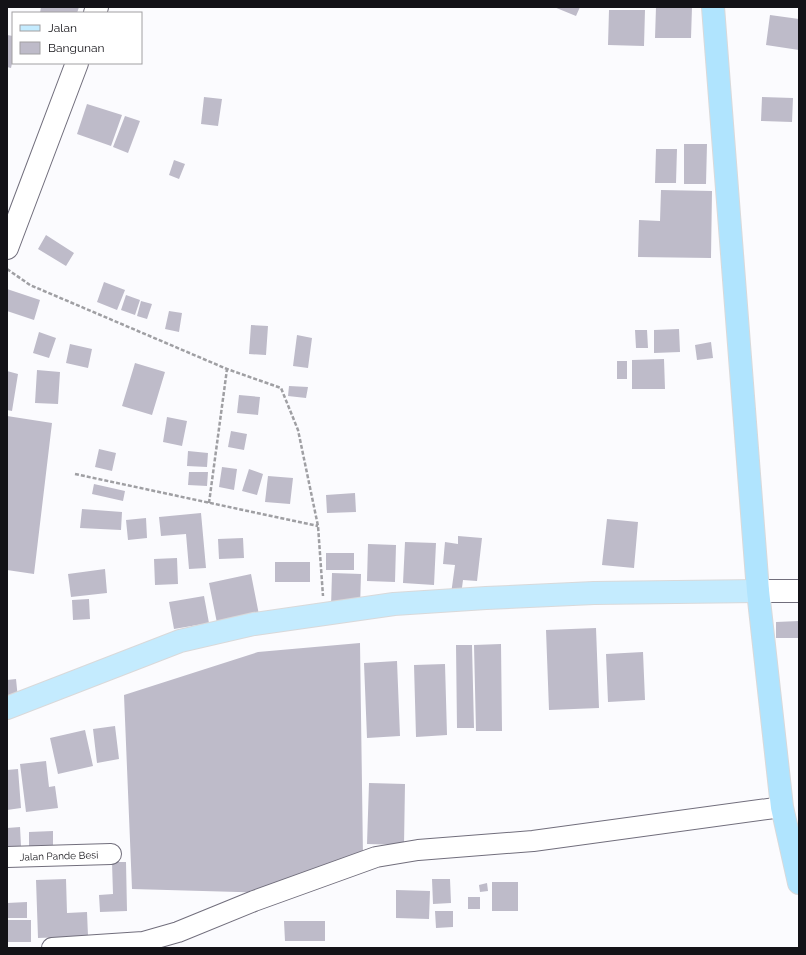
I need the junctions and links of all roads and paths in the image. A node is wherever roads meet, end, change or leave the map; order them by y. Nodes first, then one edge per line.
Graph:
1 (713, 7) edge
2 (77, 64) edge
3 (7, 248) edge
4 (7, 269) edge
5 (227, 369) junction
6 (75, 474) dead end
7 (209, 503) junction
8 (318, 526) junction
9 (758, 591) junction
10 (799, 591) edge
11 (324, 614) junction
12 (7, 708) edge
13 (782, 807) junction
14 (111, 854) dead end
15 (7, 857) edge
16 (799, 883) edge
17 (52, 948) edge

1 - 9 highway
2 - 3 street
4 - 5 path
5 - 7 path
5 - 8 path
6 - 7 path
7 - 8 path
8 - 11 path
9 - 10 street
9 - 11 main road
9 - 13 highway
11 - 12 main road
13 - 16 highway
13 - 17 street
14 - 15 street, Jalan Pande Besi

